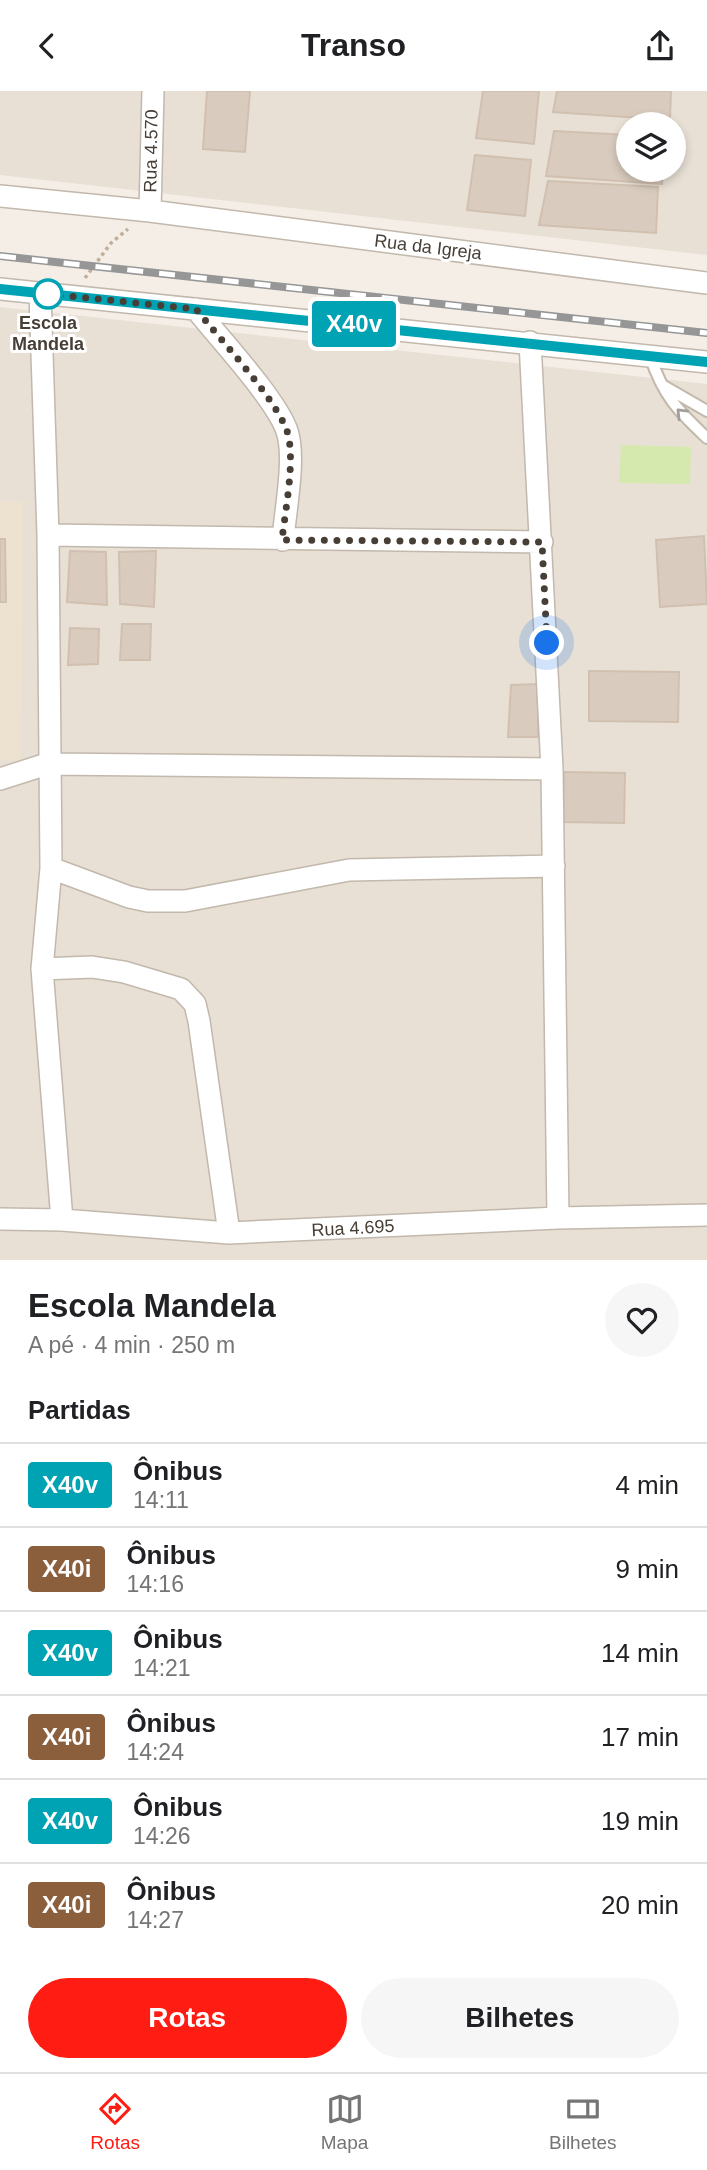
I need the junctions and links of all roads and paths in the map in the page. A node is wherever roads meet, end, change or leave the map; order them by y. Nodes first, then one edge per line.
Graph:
1 (153, 91) edge
2 (0, 196) edge
3 (150, 211) junction
4 (84, 279) dead end
5 (707, 283) edge
6 (0, 289) edge
7 (40, 293) junction
8 (196, 309) junction
9 (530, 342) junction
10 (650, 356) junction
11 (707, 362) edge
12 (659, 384) junction
13 (707, 411) edge
14 (707, 438) edge
15 (47, 535) junction
16 (282, 540) junction
17 (542, 542) junction
18 (47, 764) junction
19 (552, 769) junction
20 (0, 779) edge
21 (554, 866) junction
22 (51, 868) junction
23 (42, 969) junction
24 (707, 1215) edge
25 (558, 1218) junction
26 (0, 1219) edge
27 (62, 1220) junction
28 (229, 1233) junction

1 - 3 street, Rua 4.570
2 - 3 street, Rua da Igreja
3 - 4 path
3 - 5 street, Rua da Igreja
6 - 7 street
7 - 8 street
7 - 15 street
8 - 9 street
8 - 16 street
9 - 10 street
9 - 17 street
10 - 11 street
10 - 12 lane
12 - 13 lane
14 -> 12 lane
15 - 16 street
15 - 18 street
16 - 17 street
17 - 19 street
18 - 19 street
18 - 20 street
18 - 22 street
19 - 21 street
21 - 22 street
21 - 25 street
22 - 23 street
23 - 27 street
23 - 28 street
24 - 25 street, Rua 4.695
25 - 28 street, Rua 4.695
26 - 27 street, Rua 4.695
27 - 28 street, Rua 4.695

